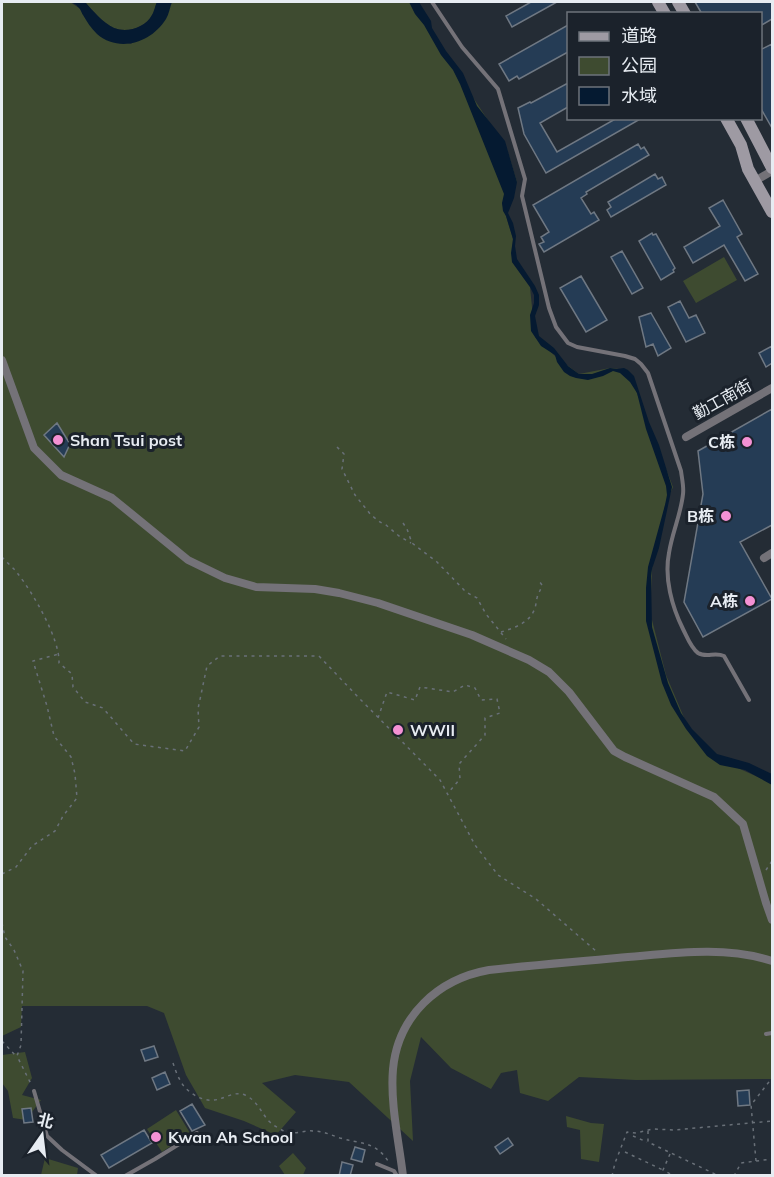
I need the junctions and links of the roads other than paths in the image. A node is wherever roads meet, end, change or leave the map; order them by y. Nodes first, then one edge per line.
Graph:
1 (432, 2) edge
2 (727, 120) edge
3 (747, 120) edge
4 (772, 169) edge
5 (755, 181) junction
6 (772, 212) edge
7 (2, 360) edge
8 (772, 388) edge
9 (686, 437) dead end
10 (748, 700) dead end
11 (772, 920) edge
12 (772, 961) edge
13 (772, 1033) edge
14 (766, 1035) dead end
15 (34, 1091) road end
16 (197, 1133) dead end
17 (377, 1164) dead end
18 (399, 1175) edge
19 (97, 1176) edge
20 (125, 1176) edge

1 - 10 lane
2 - 5 main road
3 - 4 main road
4 - 5 street
5 - 6 main road
7 - 11 street
8 - 9 street, 勤工南街
12 - 18 street
13 - 14 lane
15 - 19 lane
16 - 20 lane
17 - 18 lane

